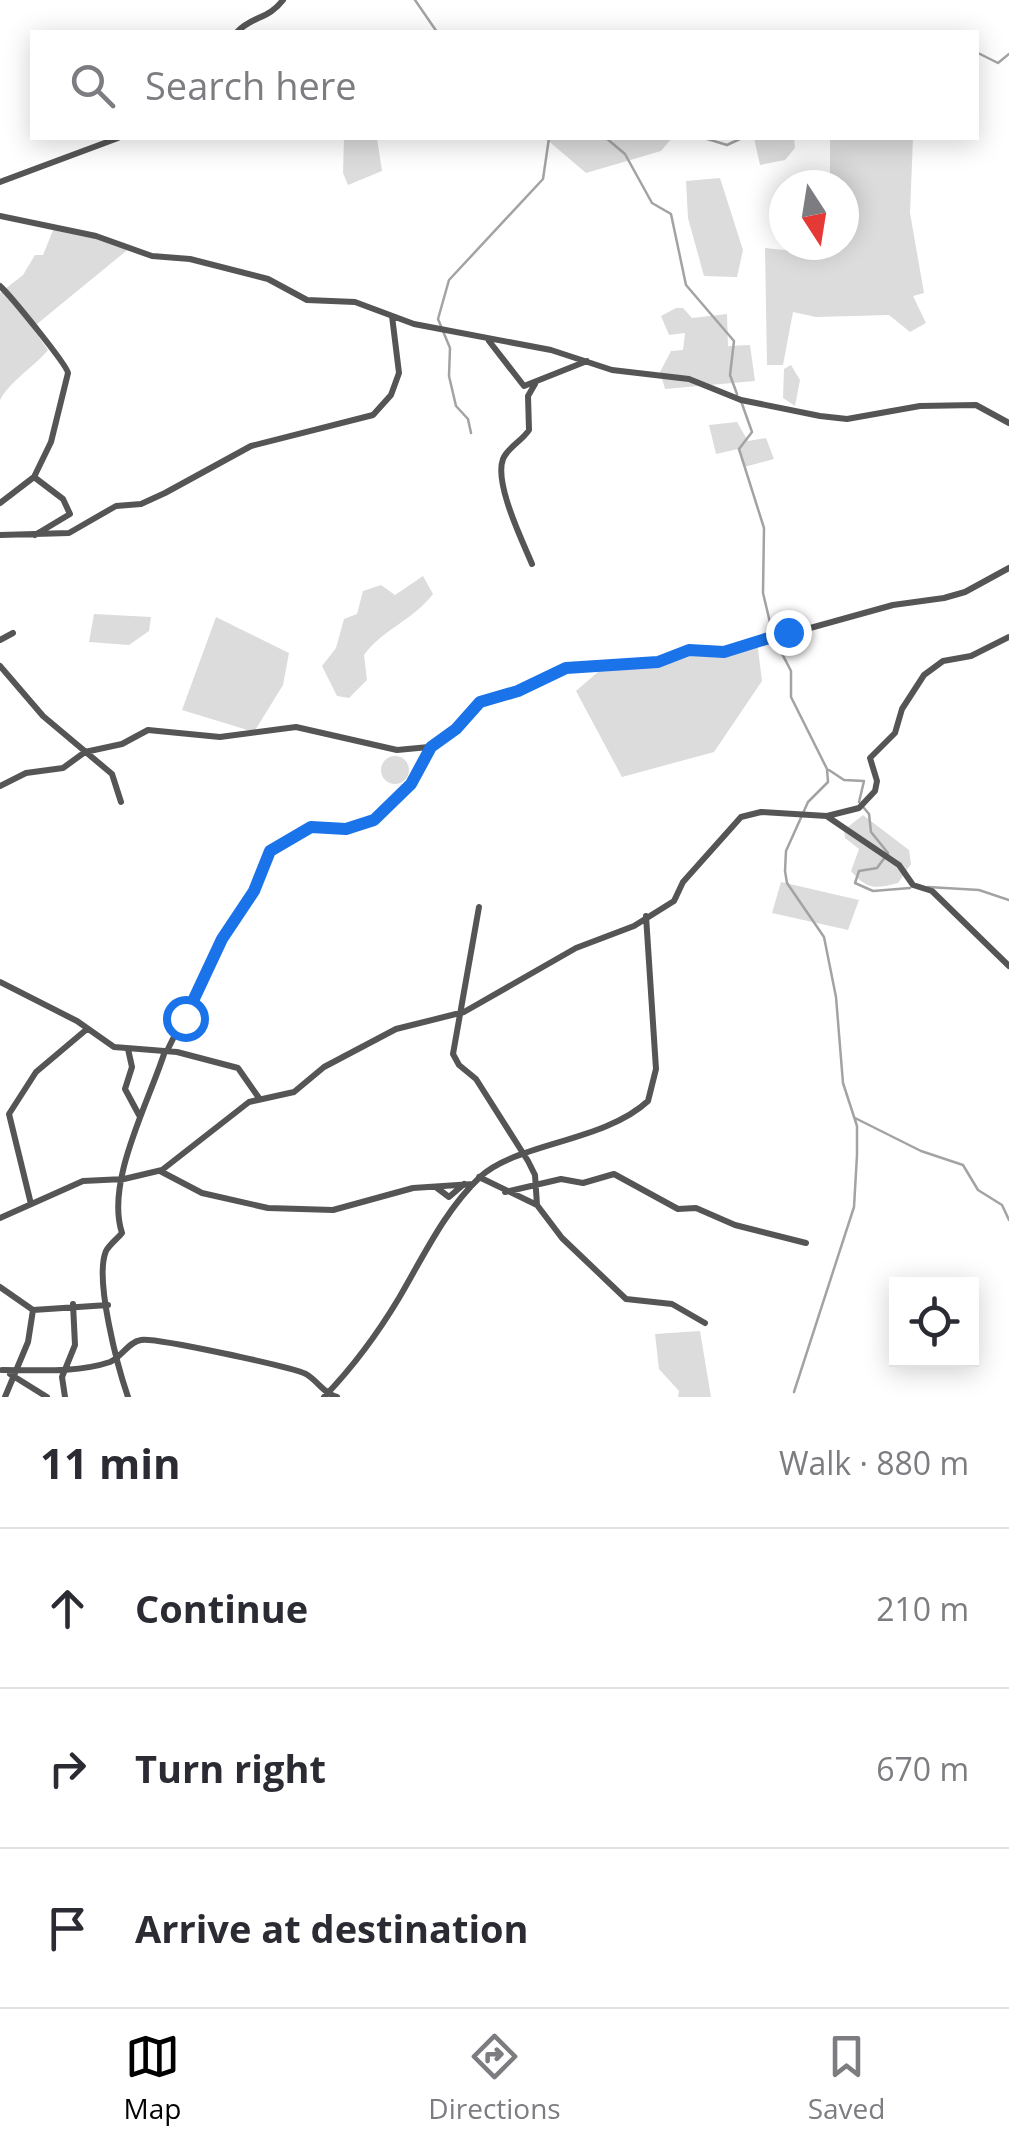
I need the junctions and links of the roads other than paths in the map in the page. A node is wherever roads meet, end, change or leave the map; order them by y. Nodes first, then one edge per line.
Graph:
1 (283, 0) edge
2 (238, 30) edge
3 (113, 140) edge
4 (0, 182) edge
5 (0, 216) edge
6 (0, 286) edge
7 (392, 316) junction
8 (484, 336) junction
9 (587, 361) junction
10 (535, 384) junction
11 (1009, 424) edge
12 (34, 477) junction
13 (0, 503) edge
14 (0, 535) edge
15 (34, 536) junction
16 (532, 564) dead end
17 (1009, 568) edge
18 (13, 633) dead end
19 (1009, 638) edge
20 (0, 640) edge
21 (0, 666) edge
22 (431, 747) junction
23 (85, 752) junction
24 (0, 786) edge
25 (121, 802) dead end
26 (827, 816) junction
27 (478, 906) dead end
28 (646, 916) junction
29 (1009, 966) edge
30 (0, 982) edge
31 (457, 1013) junction
32 (87, 1029) junction
33 (128, 1048) junction
34 (166, 1051) junction
35 (259, 1098) junction
36 (140, 1116) junction
37 (524, 1156) junction
38 (159, 1171) junction
39 (124, 1179) junction
40 (472, 1182) junction
41 (536, 1184) junction
42 (505, 1192) junction
43 (31, 1204) junction
44 (538, 1205) junction
45 (1, 1217) edge
46 (806, 1243) dead end
47 (0, 1287) edge
48 (74, 1304) junction
49 (108, 1304) junction
50 (33, 1310) junction
51 (705, 1324) dead end
52 (117, 1358) junction
53 (1, 1369) edge
54 (68, 1369) junction
55 (14, 1373) junction
56 (0, 1382) edge
57 (326, 1396) edge
58 (6, 1397) edge
59 (47, 1397) edge
60 (65, 1397) edge
61 (128, 1397) edge
62 (337, 1397) edge

1 - 2 street
3 - 4 street
5 - 7 street
6 - 12 street
7 - 8 street
7 - 15 street
8 - 9 street
8 - 10 street
9 - 10 street
9 - 11 street
10 - 16 street
12 - 13 street
12 - 15 street
14 - 15 street
17 - 22 street
18 - 20 street
19 - 26 street
21 - 23 street
22 - 23 street
22 - 34 street
23 - 24 street
23 - 25 street
26 - 28 street
26 - 29 street
27 - 31 street
28 - 31 street
28 - 37 street
30 - 32 street
31 - 35 street
31 - 37 street
32 - 33 street
32 - 43 street
33 - 34 street
33 - 36 street
34 - 35 street
34 - 36 street
35 - 38 street
36 - 39 street
37 - 40 street
37 - 41 street
38 - 39 street
38 - 40 street
39 - 43 street
39 - 49 street
40 - 42 street
40 - 57 street
41 - 42 street
41 - 44 street
41 - 46 street
42 - 44 street
43 - 45 street
44 - 51 street
47 - 50 street
48 - 49 street
48 - 50 street
48 - 54 street
49 - 52 street
50 - 55 street
52 - 54 street
52 - 57 street
52 - 61 street
53 - 55 street
54 - 55 street
54 - 60 street
55 - 56 street
55 - 58 street
55 - 59 street
57 - 62 street

